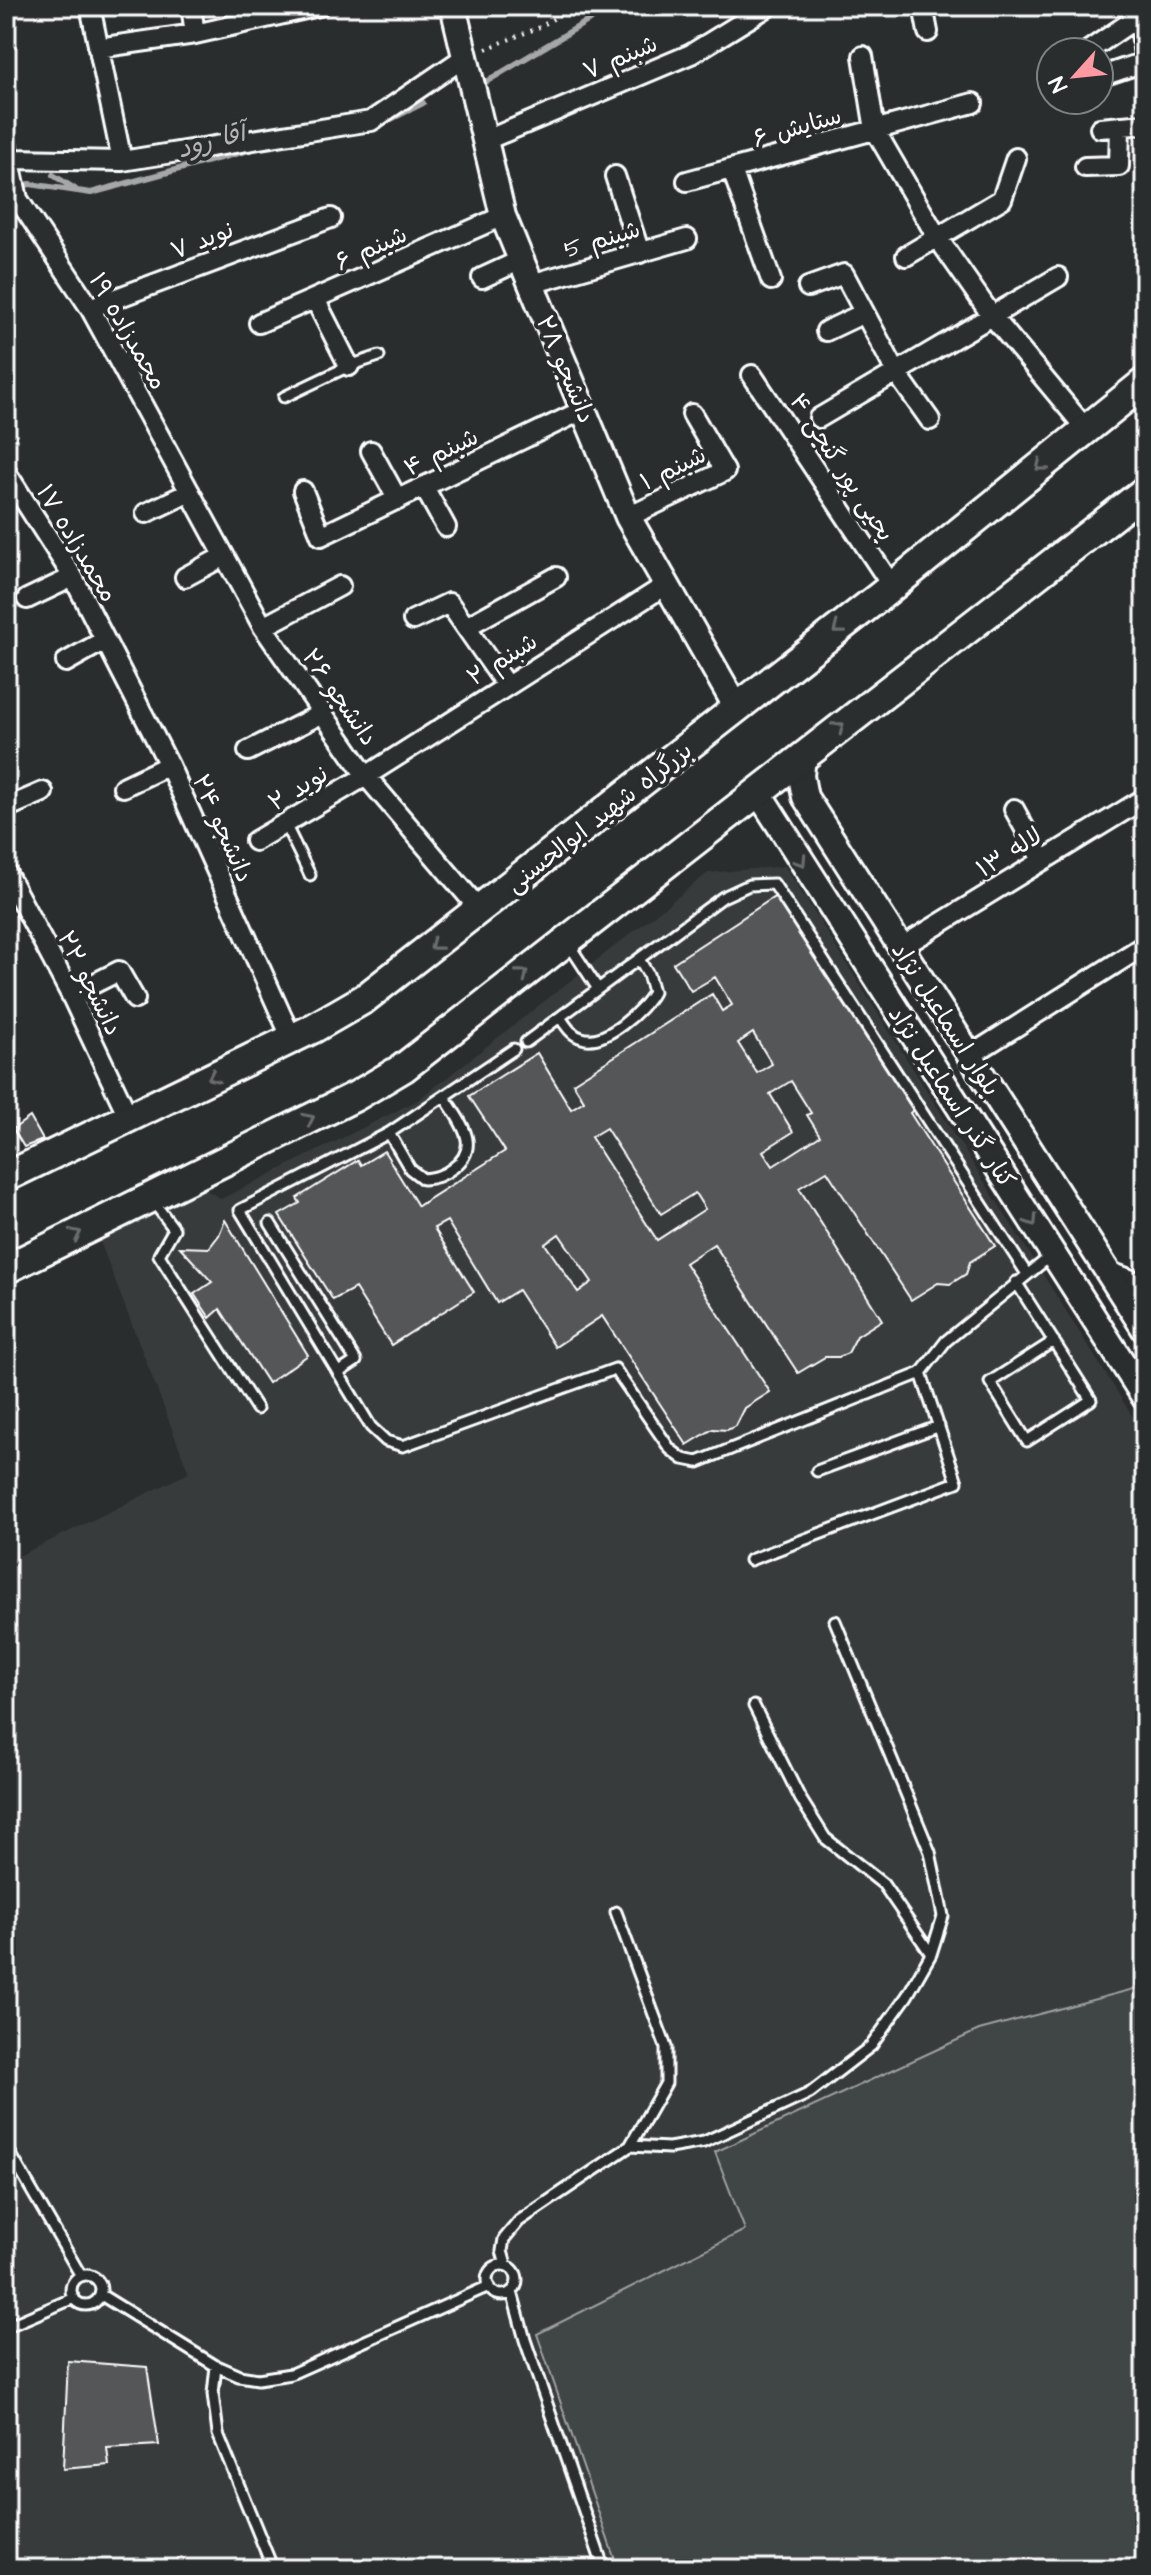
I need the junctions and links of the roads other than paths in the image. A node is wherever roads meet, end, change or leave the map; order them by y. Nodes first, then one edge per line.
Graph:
1 (90, 6) edge
2 (191, 6) edge
3 (319, 6) edge
4 (453, 6) edge
5 (769, 6) edge
6 (923, 6) edge
7 (274, 11) edge
8 (1138, 11) edge
9 (928, 32) dead end
10 (195, 34) junction
11 (1107, 36) edge
12 (98, 48) junction
13 (863, 56) dead end
14 (465, 57) junction
15 (1145, 63) edge
16 (1115, 72) edge
17 (973, 103) dead end
18 (1145, 124) edge
19 (1120, 126) junction
20 (1100, 128) dead end
21 (875, 130) junction
22 (484, 141) junction
23 (1016, 158) dead end
24 (122, 161) junction
25 (8, 162) edge
26 (1085, 167) dead end
27 (732, 170) junction
28 (615, 176) dead end
29 (687, 181) dead end
30 (12, 201) edge
31 (503, 216) junction
32 (331, 218) dead end
33 (937, 237) junction
34 (687, 239) dead end
35 (640, 253) junction
36 (906, 256) dead end
37 (521, 260) junction
38 (1058, 277) dead end
39 (482, 278) dead end
40 (771, 280) dead end
41 (531, 284) junction
42 (808, 287) dead end
43 (315, 299) junction
44 (90, 308) junction
45 (864, 313) junction
46 (992, 316) junction
47 (259, 323) dead end
48 (826, 331) dead end
49 (379, 356) dead end
50 (349, 366) junction
51 (896, 372) junction
52 (752, 375) dead end
53 (1145, 382) edge
54 (284, 397) dead end
55 (583, 410) junction
56 (692, 414) dead end
57 (819, 418) dead end
58 (930, 420) dead end
59 (1086, 429) junction
60 (371, 451) dead end
61 (6, 472) edge
62 (424, 487) junction
63 (303, 491) dead end
64 (1145, 491) edge
65 (190, 492) junction
66 (398, 500) junction
67 (146, 513) dead end
68 (628, 517) junction
69 (446, 527) dead end
70 (224, 556) junction
71 (73, 577) junction
72 (185, 577) dead end
73 (556, 577) dead end
74 (666, 585) junction
75 (340, 586) dead end
76 (892, 586) junction
77 (27, 599) dead end
78 (413, 620) dead end
79 (263, 627) junction
80 (466, 627) junction
81 (105, 640) junction
82 (66, 662) dead end
83 (506, 685) junction
84 (737, 708) junction
85 (321, 714) junction
86 (248, 751) dead end
87 (803, 755) junction
88 (169, 765) junction
89 (366, 776) junction
90 (123, 787) dead end
91 (43, 792) dead end
92 (760, 795) junction
93 (805, 797) junction
94 (1145, 798) edge
95 (6, 808) edge
96 (1014, 809) dead end
97 (285, 824) junction
98 (711, 828) junction
99 (255, 841) dead end
100 (1042, 860) junction
101 (6, 872) edge
102 (310, 875) dead end
103 (480, 910) junction
104 (566, 940) junction
105 (1145, 945) edge
106 (900, 948) junction
107 (639, 959) junction
108 (598, 989) junction
109 (71, 995) junction
110 (135, 999) dead end
111 (560, 1017) junction
112 (292, 1039) junction
113 (526, 1042) dead end
114 (514, 1049) dead end
115 (971, 1055) junction
116 (444, 1096) junction
117 (129, 1118) junction
118 (389, 1133) junction
119 (6, 1177) edge
120 (150, 1198) junction
121 (270, 1223) dead end
122 (1053, 1254) junction
123 (6, 1269) edge
124 (1108, 1271) junction
125 (1027, 1274) junction
126 (1016, 1282) junction
127 (1145, 1285) edge
128 (1145, 1330) edge
129 (1054, 1341) junction
130 (338, 1373) junction
131 (921, 1373) junction
132 (1145, 1398) edge
133 (257, 1409) dead end
134 (939, 1426) junction
135 (817, 1471) dead end
136 (750, 1560) dead end
137 (835, 1621) dead end
138 (754, 1706) dead end
139 (616, 1912) dead end
140 (931, 1954) junction
141 (6, 2146) edge
142 (630, 2146) junction
143 (506, 2265) junction
144 (81, 2276) junction
145 (489, 2286) junction
146 (512, 2292) junction
147 (101, 2295) junction
148 (74, 2298) junction
149 (6, 2327) edge
150 (216, 2366) junction
151 (273, 2569) edge
152 (604, 2569) edge

1 - 12 street
2 - 10 street
3 - 7 street
4 - 14 main road, دانشجو ۲۸
5 - 22 street, شبنم ۷
6 - 9 street
7 - 10 street
8 - 11 street
8 - 15 street
10 - 12 street
12 - 24 street
13 - 21 street
14 - 22 main road, دانشجو ۲۸
14 - 24 street
15 - 16 street
17 - 21 street, ستایش ۶
18 - 19 street
19 - 20 street
19 - 26 street
21 - 27 street, ستایش ۶
21 - 33 street
22 - 31 main road, دانشجو ۲۸
23 - 33 street
24 - 25 street
25 - 30 street
27 - 29 street, ستایش ۶
27 - 40 street
28 - 35 street
30 - 44 street, محمدزاده ۱۹
31 - 37 main road, دانشجو ۲۸
31 - 43 street, شبنم ۶
32 - 44 street, نوید ۷
33 - 36 street
33 - 46 street
34 - 35 street, شبنم 5
35 - 41 street, شبنم 5
37 - 39 street
37 - 41 main road, دانشجو ۲۸
38 - 46 street
41 - 55 main road, دانشجو ۲۸
42 - 45 street
43 - 47 street, شبنم ۶
43 - 50 street
44 - 65 street, محمدزاده ۱۹
45 - 48 street
45 - 51 street
46 - 51 street
46 - 59 street
49 - 50 lane
50 - 54 lane
51 - 57 street
51 - 58 street
52 - 76 street, یحیی پور گنجی ۴
53 - 59 main road, بزرگراه شهید ابوالحسنی
55 - 62 street, شبنم ۴
55 - 68 main road, دانشجو ۲۸
56 - 68 street, شبنم ۱
59 -> 76 main road, بزرگراه شهید ابوالحسنی
60 - 66 street
61 - 71 street, محمدزاده ۱۷
62 - 66 street, شبنم ۴
62 - 69 street
63 - 66 street, شبنم ۴
87 -> 64 main road
65 - 67 street
65 - 70 street, دانشجو ۲۶
68 - 74 main road, دانشجو ۲۸
70 - 72 street
70 - 79 street, دانشجو ۲۶
71 - 77 street
71 - 81 street, محمدزاده ۱۷
73 - 80 street
74 - 83 street, شبنم ۲
74 - 84 main road, دانشجو ۲۸
75 - 79 street
76 -> 84 main road, بزرگراه شهید ابوالحسنی
78 - 80 street
79 - 85 street, دانشجو ۲۶
80 - 83 street
81 - 82 street
81 - 88 street, دانشجو ۲۴
83 - 89 street, شبنم ۲
84 - 103 main road, بزرگراه شهید ابوالحسنی
85 - 86 street
85 - 89 street, دانشجو ۲۶
87 - 93 main road
87 - 98 main road
88 - 90 street
88 - 112 street, دانشجو ۲۴
89 - 97 street, نوید ۲
89 - 103 street, دانشجو ۲۶
91 - 95 street
92 - 93 main road
92 - 98 main road
92 -> 122 main road, کنار گذر اسماعیل نژاد
93 - 106 main road, بلوار اسماعیل نژاد
94 - 100 street, لاله ۱۳
96 - 100 street
97 - 99 street, نوید ۲
97 - 102 lane
98 - 104 main road
100 - 106 street, لاله ۱۳
101 - 109 street, دانشجو ۲۲
103 -> 112 main road, بزرگراه شهید ابوالحسنی
104 - 108 lane
120 -> 104 main road
105 - 115 street
106 - 115 main road, بلوار اسماعیل نژاد
107 - 108 lane
107 - 111 lane
107 - 125 lane
108 - 111 lane
109 - 110 street
109 - 117 street, دانشجو ۲۲
111 - 113 lane
112 -> 117 main road, بزرگراه شهید ابوالحسنی
114 - 116 lane
115 - 124 main road, بلوار اسماعیل نژاد
116 - 118 lane
116 - 118 lane
117 - 119 main road, بزرگراه شهید ابوالحسنی
118 - 130 lane
123 -> 120 main road
120 - 133 lane
121 - 130 lane
122 - 125 lane
122 - 132 main road, کنار گذر اسماعیل نژاد
124 - 127 street
124 - 128 main road, بلوار اسماعیل نژاد
125 - 126 lane
126 - 129 lane
126 - 131 lane
129 - 129 lane
130 - 131 lane
131 - 134 lane
134 - 135 lane
134 - 136 lane
137 - 140 lane
138 - 140 lane
139 - 142 lane
140 - 142 lane
141 - 144 lane
142 - 143 lane
143 - 145 lane
143 - 146 lane
144 - 147 lane
144 - 148 lane
145 - 146 lane
145 - 150 lane
146 - 152 lane
147 - 148 lane
147 - 150 lane
148 - 149 lane
150 - 151 lane

